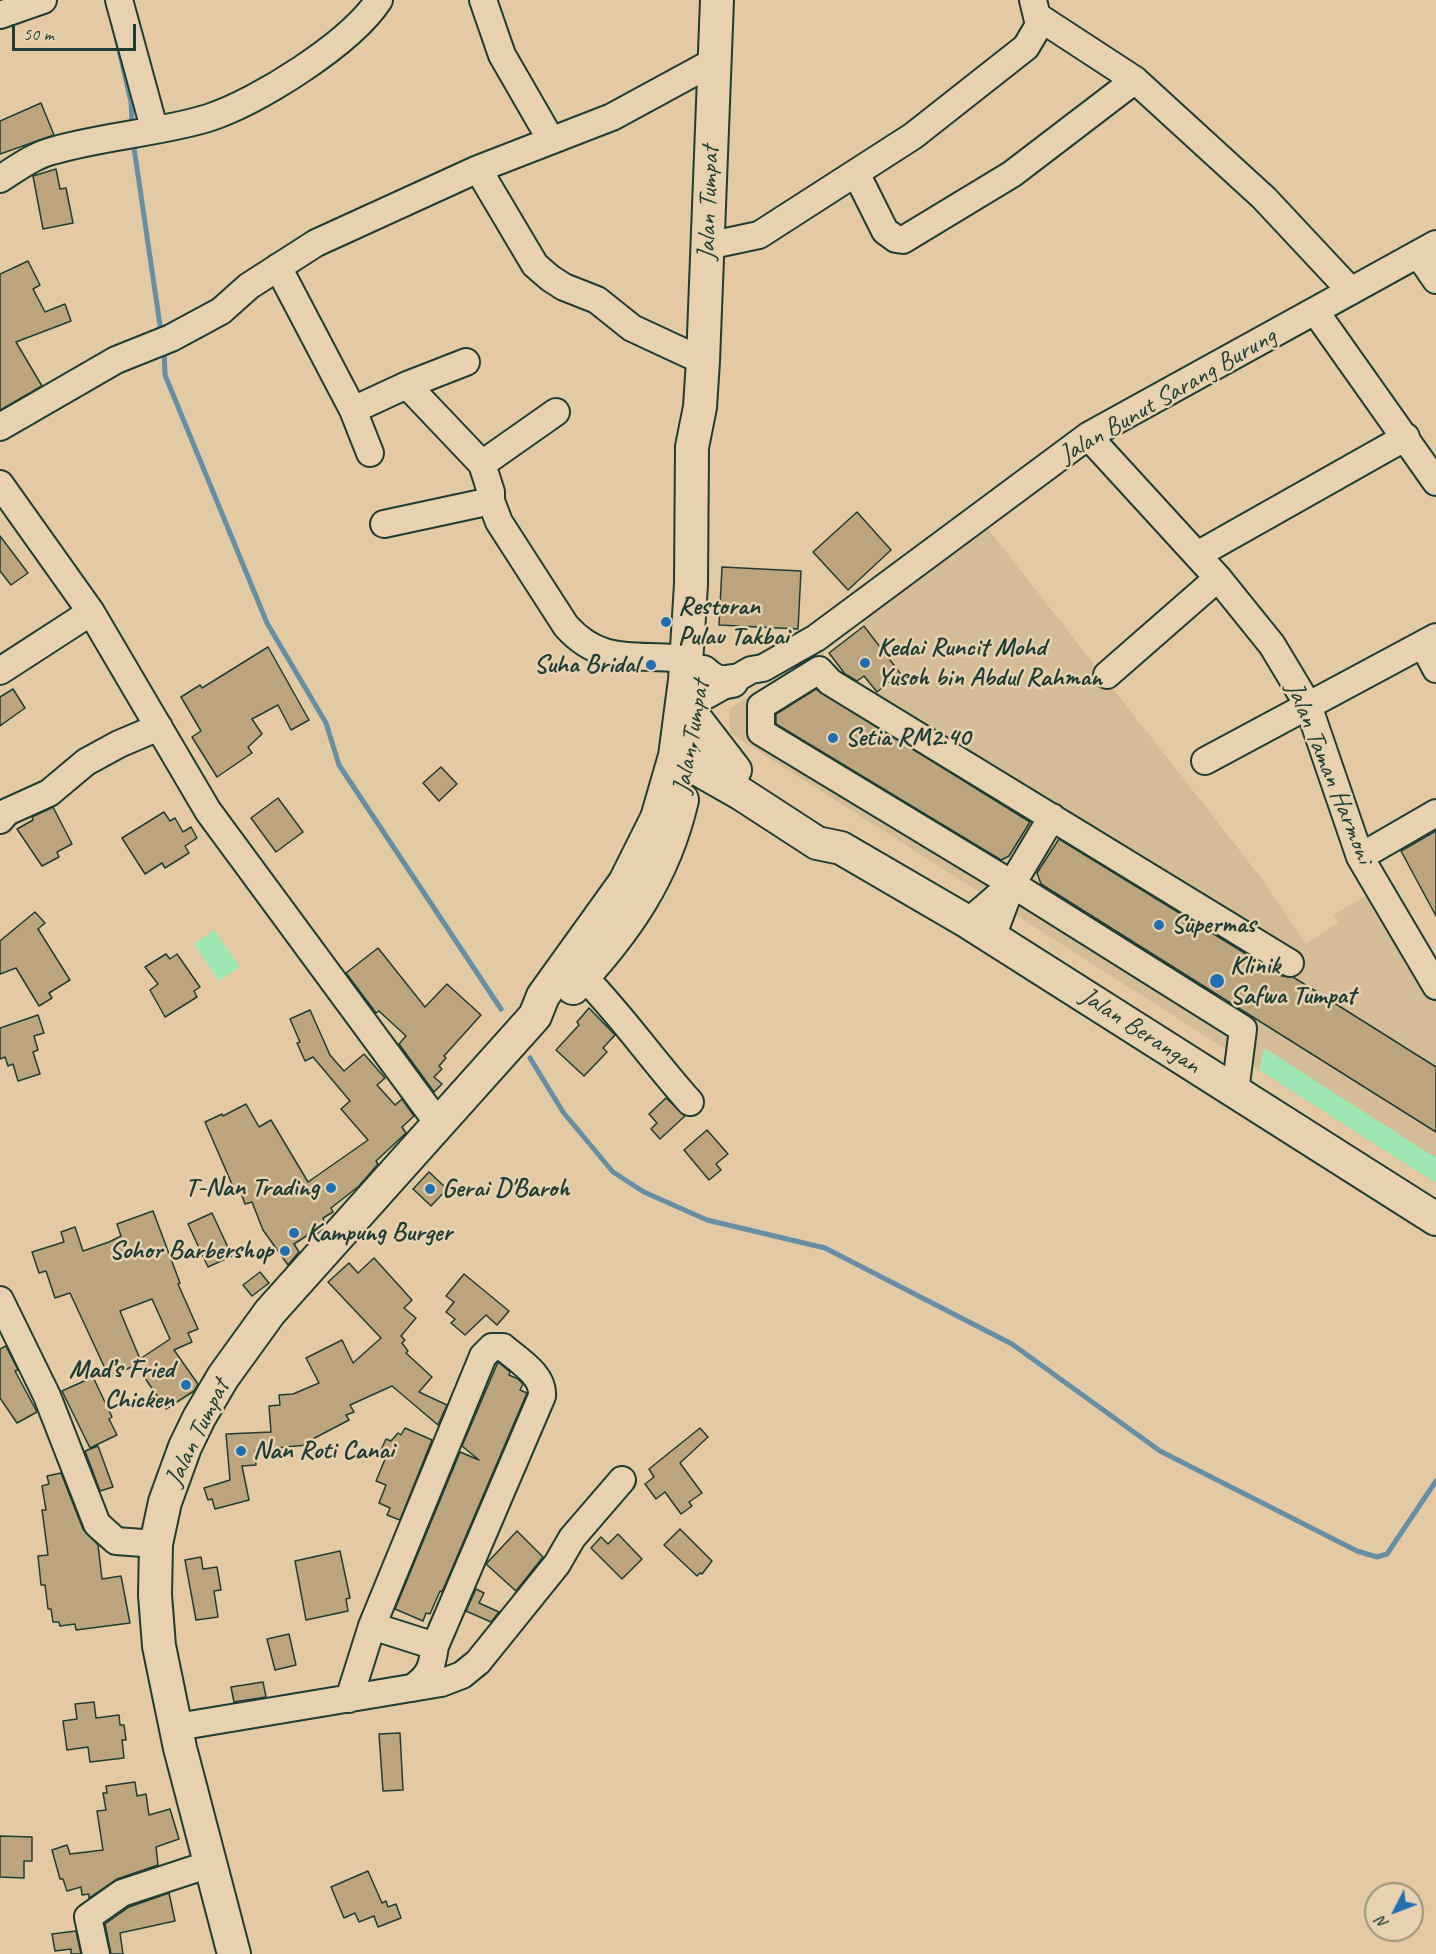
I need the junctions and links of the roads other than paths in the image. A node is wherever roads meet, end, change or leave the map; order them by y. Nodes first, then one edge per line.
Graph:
1 (43, 0) edge
2 (118, 0) edge
3 (379, 0) edge
4 (483, 0) edge
5 (717, 0) edge
6 (1035, 8) edge
7 (0, 15) edge
8 (715, 61) junction
9 (1135, 80) junction
10 (154, 128) junction
11 (551, 140) junction
12 (478, 169) junction
13 (856, 173) junction
14 (0, 179) edge
15 (707, 246) junction
16 (1427, 249) edge
17 (278, 267) junction
18 (1436, 280) edge
19 (1351, 291) junction
20 (1315, 311) junction
21 (703, 361) junction
22 (466, 362) dead end
23 (407, 385) junction
24 (700, 407) junction
25 (353, 410) junction
26 (556, 412) dead end
27 (0, 427) edge
28 (1088, 436) junction
29 (1406, 437) junction
30 (370, 453) dead end
31 (482, 464) junction
32 (1436, 482) edge
33 (0, 484) edge
34 (491, 501) junction
35 (384, 524) dead end
36 (1197, 555) junction
37 (1218, 578) junction
38 (691, 584) junction
39 (90, 612) junction
40 (816, 638) junction
41 (1429, 640) edge
42 (675, 658) junction
43 (764, 668) junction
44 (1436, 669) edge
45 (0, 670) edge
46 (819, 670) junction
47 (1107, 675) dead end
48 (1308, 705) junction
49 (694, 719) junction
50 (159, 727) junction
51 (1205, 761) dead end
52 (737, 781) junction
53 (1436, 813) edge
54 (668, 816) junction
55 (1052, 817) junction
56 (0, 820) edge
57 (1360, 857) junction
58 (1012, 884) junction
59 (980, 929) junction
60 (1290, 963) dead end
61 (584, 977) junction
62 (1436, 986) edge
63 (536, 1016) junction
64 (1235, 1092) junction
65 (690, 1102) dead end
66 (438, 1123) junction
67 (1436, 1219) edge
68 (0, 1300) edge
69 (622, 1480) dead end
70 (156, 1544) junction
71 (372, 1626) junction
72 (435, 1646) junction
73 (412, 1688) junction
74 (350, 1699) junction
75 (177, 1727) junction
76 (210, 1864) junction
77 (96, 1954) edge
78 (234, 1954) edge

1 - 7 street
2 - 10 street
3 - 10 street
4 - 11 street
5 - 8 main road, Jalan Tumpat
6 - 9 street
6 - 13 street
8 - 11 street
8 - 15 main road, Jalan Tumpat
9 - 13 street
9 - 19 street
10 - 14 street
11 - 12 street
12 - 17 street
12 - 21 street
13 - 15 street
15 - 21 main road, Jalan Tumpat
16 - 18 street
16 - 19 street, Jalan Bunut Sarang Burung
17 - 25 street
17 - 27 street
19 - 20 street, Jalan Bunut Sarang Burung
20 - 28 street, Jalan Bunut Sarang Burung
20 - 29 street
21 - 24 main road, Jalan Tumpat
22 - 23 street
23 - 25 street
23 - 31 street
24 - 38 main road, Jalan Tumpat
24 - 49 main road, Jalan Tumpat
25 - 30 street
26 - 31 street
28 - 36 street, Jalan Taman Harmoni
28 - 40 street, Jalan Bunut Sarang Burung
29 - 32 street
29 - 36 street
31 - 34 street
33 - 39 street
34 - 35 street
34 - 42 street
36 - 37 street, Jalan Taman Harmoni
37 - 47 street
37 - 48 street, Jalan Taman Harmoni
38 - 42 main road
38 - 49 main road, Jalan Tumpat
39 - 45 street
39 - 50 street
40 - 43 street, Jalan Bunut Sarang Burung
40 - 46 street
41 - 44 street
41 - 48 street
42 - 54 main road
43 - 49 street, Jalan Bunut Sarang Burung
43 - 49 street, Jalan Bunut Sarang Burung
46 - 55 street
46 - 58 street
48 - 51 street
48 - 57 street, Jalan Taman Harmoni
49 - 52 main road, Jalan Berangan
49 - 52 main road
49 - 54 main road, Jalan Tumpat
50 - 56 street
50 - 66 street
52 - 54 main road
52 - 59 main road, Jalan Berangan
53 - 57 street
54 - 61 main road, Jalan Tumpat
54 - 63 main road, Jalan Tumpat
55 - 58 street
55 - 60 street
57 - 62 street, Jalan Taman Harmoni
58 - 59 street
58 - 64 street
59 - 64 main road, Jalan Berangan
61 - 63 main road, Jalan Tumpat
61 - 65 street
63 - 66 main road, Jalan Tumpat
64 - 67 main road, Jalan Berangan
66 - 70 main road, Jalan Tumpat
68 - 70 street
69 - 73 street
70 - 75 main road, Jalan Tumpat
71 - 72 street
71 - 72 street
71 - 74 street
72 - 73 street
73 - 74 street
74 - 75 street
75 - 76 main road, Jalan Tumpat
76 - 77 street
76 - 78 main road, Jalan Tumpat

